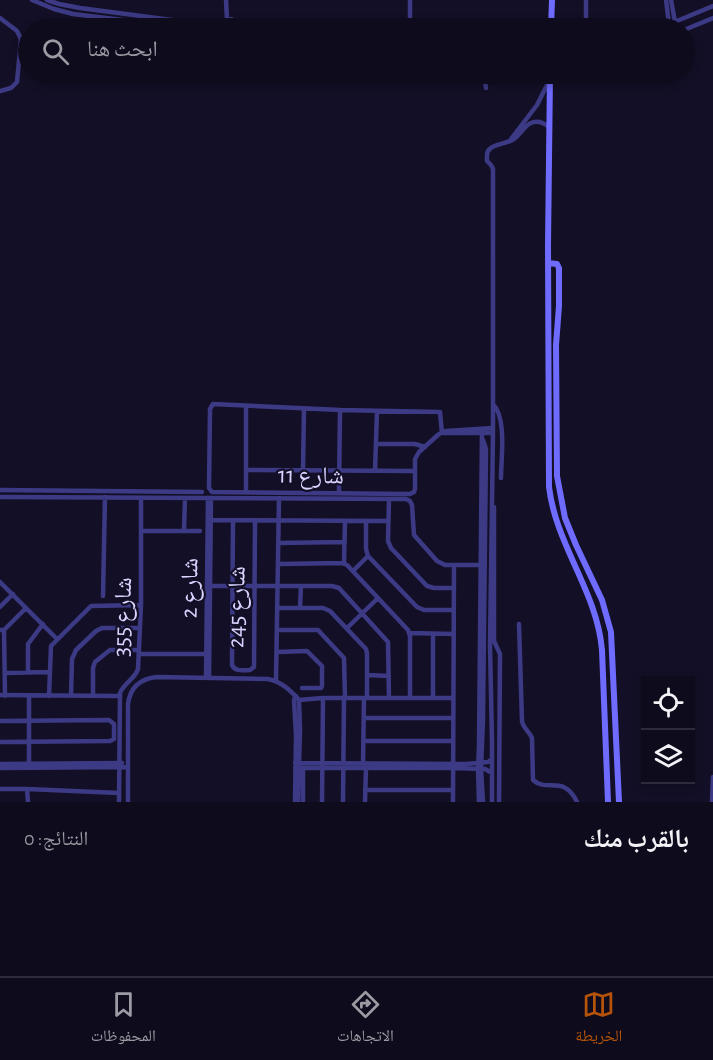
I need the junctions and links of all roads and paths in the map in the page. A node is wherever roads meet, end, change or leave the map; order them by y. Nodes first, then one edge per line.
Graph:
1 (32, 0) edge
2 (47, 0) edge
3 (226, 0) edge
4 (410, 0) edge
5 (552, 0) edge
6 (586, 0) edge
7 (666, 0) edge
8 (671, 0) edge
9 (55, 6) junction
10 (713, 6) edge
11 (0, 18) edge
12 (106, 18) edge
13 (157, 18) edge
14 (227, 18) edge
15 (410, 18) edge
16 (551, 18) edge
17 (586, 18) edge
18 (671, 18) edge
19 (672, 18) edge
20 (684, 18) edge
21 (713, 18) edge
22 (695, 25) edge
23 (18, 33) edge
24 (18, 71) edge
25 (546, 84) edge
26 (550, 84) edge
27 (0, 91) edge
28 (549, 127) junction
29 (510, 141) junction
30 (548, 264) junction
31 (493, 404) junction
32 (246, 406) junction
33 (304, 408) junction
34 (340, 410) junction
35 (377, 411) junction
36 (482, 431) junction
37 (493, 432) junction
38 (442, 433) junction
39 (376, 444) junction
40 (424, 447) junction
41 (246, 470) junction
42 (303, 470) junction
43 (339, 471) junction
44 (375, 471) junction
45 (414, 471) junction
46 (501, 478) dead end
47 (0, 490) edge
48 (202, 492) dead end
49 (246, 492) junction
50 (339, 493) junction
51 (0, 497) edge
52 (105, 497) junction
53 (141, 498) junction
54 (185, 498) junction
55 (210, 498) junction
56 (279, 498) junction
57 (389, 499) junction
58 (211, 520) junction
59 (255, 520) junction
60 (233, 521) junction
61 (278, 521) junction
62 (345, 521) junction
63 (366, 521) junction
64 (388, 521) junction
65 (141, 531) junction
66 (184, 531) junction
67 (200, 531) dead end
68 (345, 542) junction
69 (278, 543) junction
70 (368, 556) junction
71 (344, 563) junction
72 (278, 564) junction
73 (454, 565) junction
74 (483, 565) junction
75 (353, 571) junction
76 (0, 582) edge
77 (233, 586) junction
78 (254, 586) junction
79 (277, 586) junction
80 (301, 586) junction
81 (454, 588) junction
82 (209, 590) junction
83 (13, 594) junction
84 (103, 596) dead end
85 (378, 598) junction
86 (141, 605) junction
87 (0, 607) edge
88 (26, 608) junction
89 (277, 608) junction
90 (300, 608) junction
91 (454, 610) junction
92 (362, 613) junction
93 (43, 624) junction
94 (519, 624) dead end
95 (140, 628) junction
96 (347, 628) junction
97 (2, 630) edge
98 (277, 630) junction
99 (410, 633) junction
100 (454, 633) junction
101 (433, 634) junction
102 (57, 639) junction
103 (493, 646) junction
104 (139, 652) junction
105 (277, 652) junction
106 (206, 654) junction
107 (490, 661) junction
108 (500, 661) junction
109 (28, 672) junction
110 (50, 672) junction
111 (4, 673) junction
112 (367, 675) junction
113 (389, 676) junction
114 (208, 678) junction
115 (276, 681) junction
116 (127, 683) junction
117 (134, 688) junction
118 (302, 688) dead end
119 (2, 695) edge
120 (29, 696) junction
121 (49, 696) junction
122 (71, 696) junction
123 (93, 696) junction
124 (119, 696) junction
125 (299, 698) junction
126 (323, 698) junction
127 (344, 698) junction
128 (365, 698) junction
129 (389, 698) junction
130 (410, 698) junction
131 (433, 698) junction
132 (453, 698) junction
133 (363, 718) junction
134 (453, 718) junction
135 (0, 721) edge
136 (29, 721) junction
137 (363, 741) junction
138 (453, 741) junction
139 (0, 742) edge
140 (29, 742) junction
141 (492, 759) junction
142 (480, 763) junction
143 (0, 764) edge
144 (28, 764) junction
145 (119, 765) junction
146 (128, 765) junction
147 (299, 765) junction
148 (365, 765) junction
149 (322, 766) junction
150 (343, 766) junction
151 (453, 766) junction
152 (0, 768) edge
153 (479, 769) junction
154 (492, 773) junction
155 (713, 777) edge
156 (0, 789) edge
157 (27, 789) junction
158 (365, 790) junction
159 (453, 790) junction
160 (119, 793) junction
161 (28, 802) edge
162 (119, 802) edge
163 (128, 802) edge
164 (296, 802) edge
165 (303, 802) edge
166 (322, 802) edge
167 (343, 802) edge
168 (365, 802) edge
169 (453, 802) edge
170 (481, 802) edge
171 (492, 802) edge
172 (499, 802) edge
173 (577, 802) edge
174 (609, 802) edge
175 (619, 802) edge
176 (711, 802) edge

1 - 9 street
2 - 9 street
3 - 14 street
4 - 15 street
5 - 16 street
6 - 17 street
7 - 18 street
8 - 19 street
9 - 12 street
9 - 13 street
10 - 20 street
11 - 23 street
21 - 22 street
24 - 27 street
25 - 29 street
26 - 28 street
28 - 29 street
28 - 30 street
29 - 31 street
30 - 174 street
30 - 175 street
31 - 37 street
31 - 46 street
32 - 33 street
32 - 41 street
32 - 49 street, شارع 11
33 - 34 street
33 - 42 street
34 - 35 street
34 - 43 street
35 - 38 street
35 - 39 street
36 - 37 street
36 - 38 street
36 - 74 street
37 - 103 street
38 - 40 street
39 - 40 street
39 - 44 street
40 - 45 street
41 - 42 street
41 - 49 street
42 - 43 street
43 - 44 street
43 - 50 street
44 - 45 street
45 - 50 street, شارع 11
47 - 48 street
49 - 50 street, شارع 11
51 - 52 street, شارع 11
52 - 53 street, شارع 11
52 - 84 street
53 - 54 street, شارع 11
53 - 65 street, شارع 355
54 - 55 street, شارع 11
54 - 66 street
55 - 56 street, شارع 11
55 - 58 street, شارع 2
55 - 82 street, شارع 2
56 - 57 street, شارع 11
56 - 61 street
57 - 64 street
57 - 73 street, شارع 11
58 - 60 street
58 - 82 street, شارع 2
59 - 60 street
59 - 61 street
59 - 78 street, شارع 245
60 - 77 street, شارع 245
61 - 62 street
61 - 69 street
62 - 63 street
62 - 68 street
63 - 64 street
63 - 70 street
64 - 81 street
65 - 66 street
65 - 86 street, شارع 355
66 - 67 street
68 - 69 street
68 - 71 street
69 - 72 street
70 - 75 street
70 - 91 street
71 - 72 street
71 - 75 street
72 - 79 street
73 - 74 street
73 - 81 street
74 - 142 street
75 - 85 street
76 - 83 street
77 - 78 street
77 - 78 street, شارع 245
77 - 82 street
78 - 79 street
79 - 80 street
79 - 89 street
80 - 90 street
80 - 92 street
81 - 91 street
82 - 106 street, شارع 2
82 - 114 street, شارع 2
83 - 87 street
83 - 88 street
85 - 92 street
85 - 99 street
86 - 95 street, شارع 355
86 - 102 street
88 - 93 street
88 - 97 street
89 - 90 street
89 - 98 street
90 - 96 street
91 - 100 street
92 - 96 street
92 - 113 street
93 - 102 street
93 - 109 street
94 - 173 street
95 - 104 street, شارع 355
95 - 122 street
96 - 112 street
97 - 111 street
98 - 105 street
98 - 127 street
99 - 101 street
99 - 130 street
100 - 101 street
100 - 132 street
101 - 131 street
102 - 110 street
103 - 107 street
103 - 108 street
104 - 106 street
104 - 116 street, شارع 355
104 - 123 street
105 - 115 street
105 - 118 street
106 - 114 street, شارع 2
107 - 108 street
107 - 141 street
108 - 172 street
109 - 110 street
109 - 111 street
110 - 121 street
111 - 119 street
112 - 113 street
112 - 128 street
113 - 129 street
114 - 115 street
114 - 117 street
115 - 125 street
116 - 117 street
116 - 124 street, شارع 355
117 - 146 street
119 - 120 street
120 - 121 street
120 - 136 street
121 - 122 street
122 - 123 street
123 - 124 street
124 - 145 street
125 - 126 street
125 - 147 street
125 - 147 street
126 - 127 street
126 - 149 street
127 - 128 street
127 - 150 street
128 - 129 street
128 - 133 street
129 - 130 street
130 - 131 street
131 - 132 street
132 - 134 street
133 - 134 street
133 - 137 street
134 - 138 street
135 - 136 street
136 - 140 street
136 - 140 street
137 - 138 street
137 - 148 street
138 - 151 street
139 - 140 street
140 - 144 street
141 - 142 street
141 - 154 street
142 - 151 street
142 - 153 street
143 - 144 street
144 - 145 street
145 - 146 street
145 - 152 street
145 - 160 street
146 - 163 street
147 - 149 street
147 - 164 street
147 - 165 street
148 - 150 street
148 - 151 street
148 - 158 street
149 - 150 street
149 - 166 street
150 - 167 street
151 - 153 street
151 - 159 street
153 - 154 street
153 - 170 street
154 - 171 street
155 - 176 street
156 - 157 street
157 - 160 street
157 - 161 street
158 - 159 street
158 - 168 street
159 - 169 street
160 - 162 street

